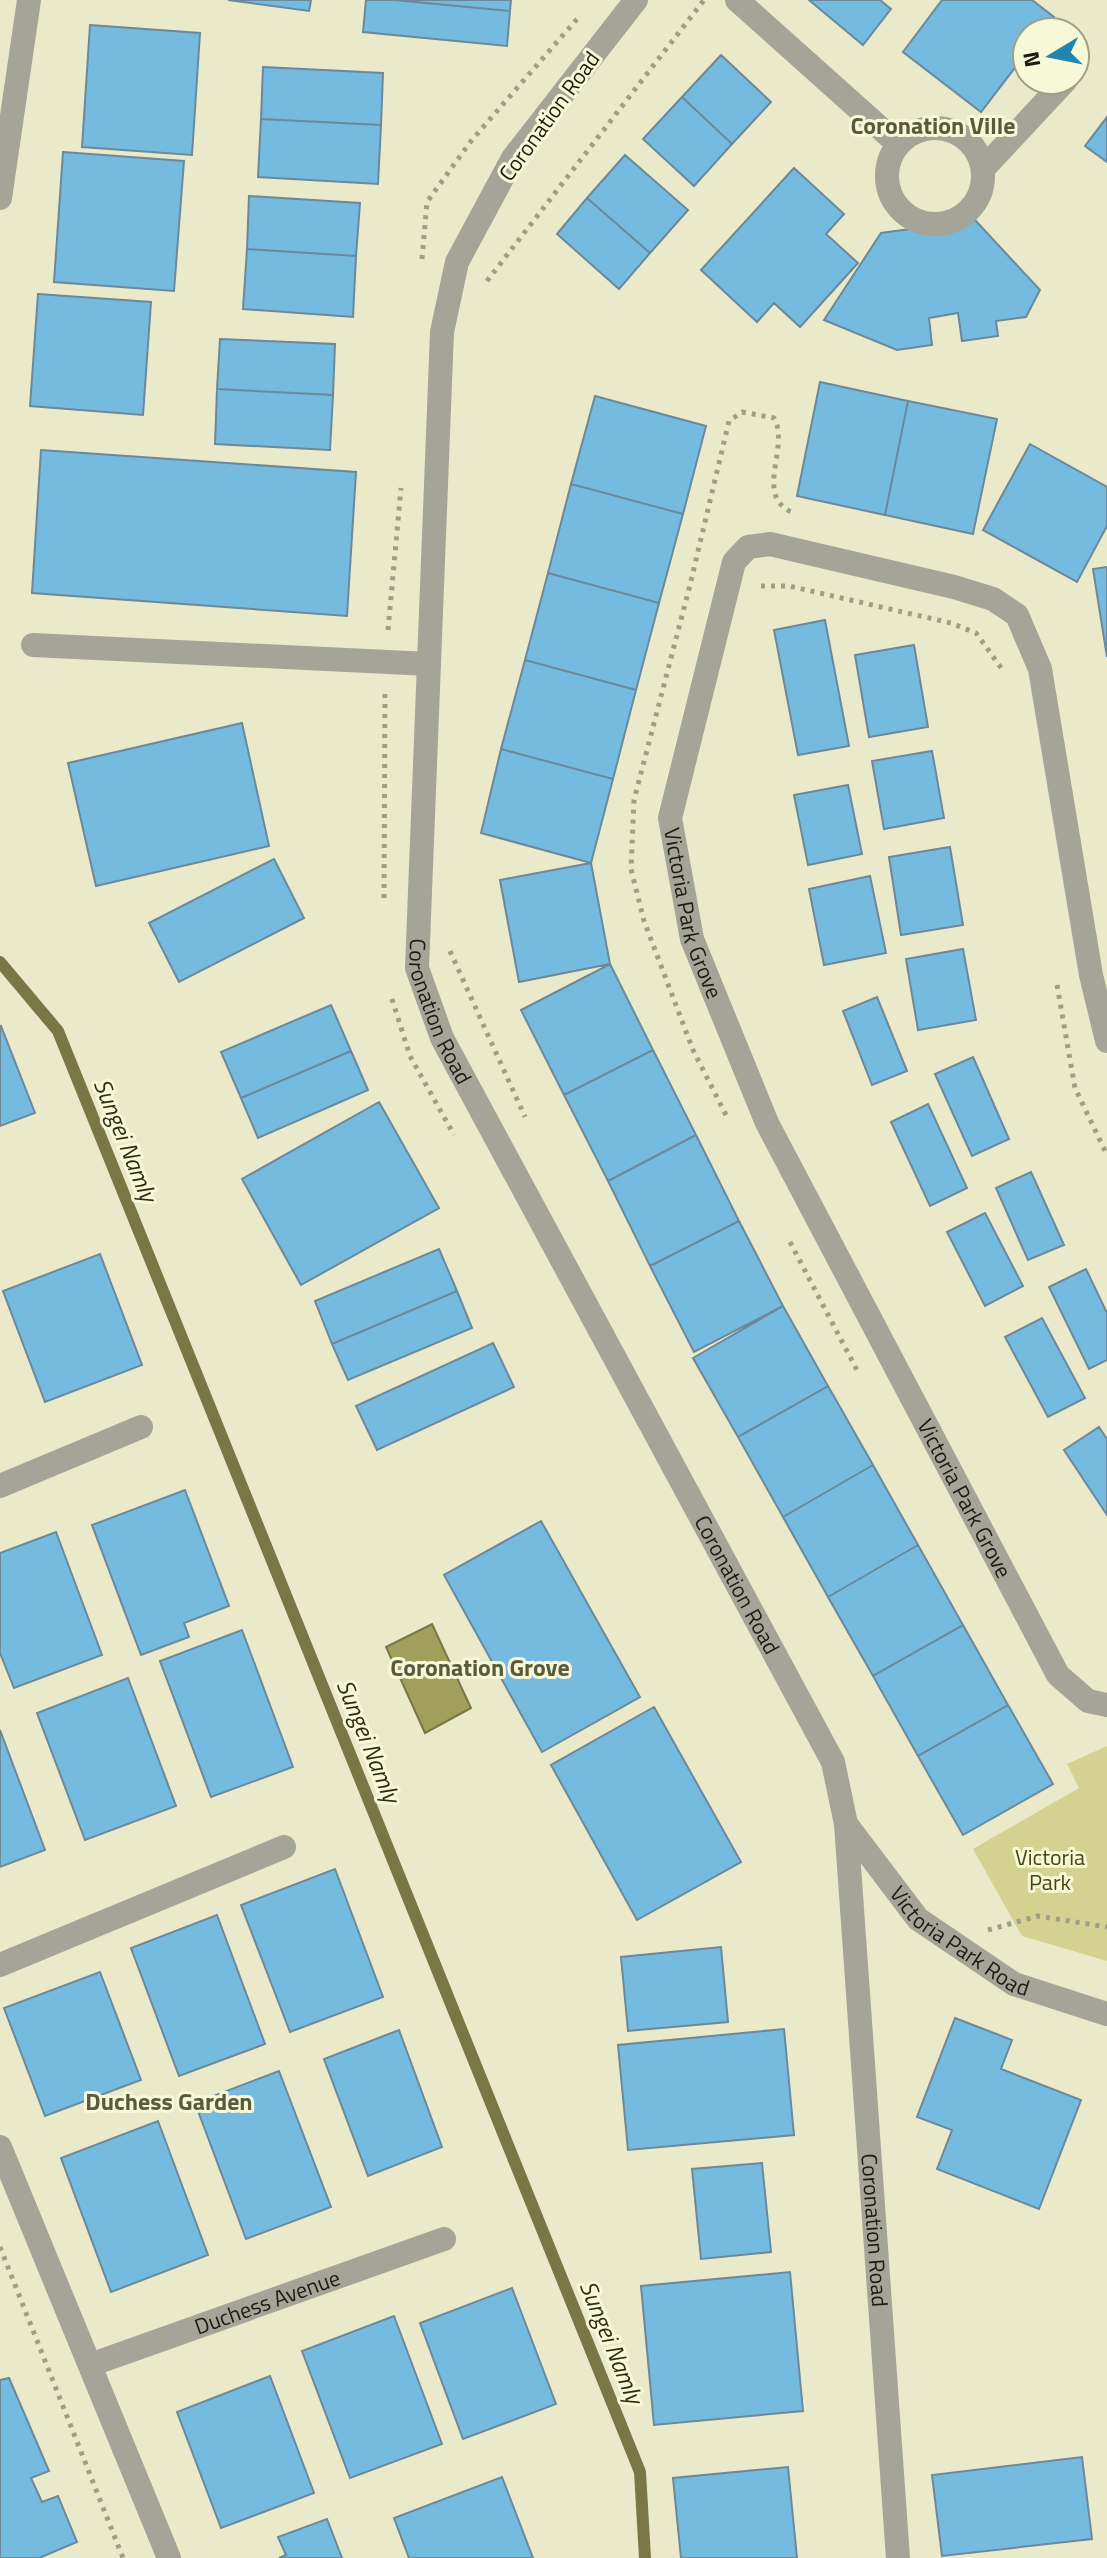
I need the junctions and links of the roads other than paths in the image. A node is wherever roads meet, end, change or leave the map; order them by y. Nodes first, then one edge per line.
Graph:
1 (29, 0) edge
2 (636, 0) edge
3 (737, 0) edge
4 (1051, 96) edge
5 (898, 144) junction
6 (983, 169) junction
7 (0, 198) edge
8 (33, 645) dead end
9 (429, 664) junction
10 (1107, 1041) edge
11 (141, 1427) dead end
12 (0, 1486) edge
13 (1107, 1705) edge
14 (846, 1824) junction
15 (284, 1847) dead end
16 (0, 1965) edge
17 (1107, 2014) edge
18 (0, 2147) edge
19 (444, 2239) dead end
20 (90, 2365) junction
21 (169, 2558) edge
22 (898, 2558) edge

1 - 7 street
2 - 9 street, Coronation Road
3 - 5 street
4 - 6 street
5 - 6 street
5 - 6 street
8 - 9 street
9 - 14 street, Coronation Road
10 - 13 street, Victoria Park Grove
11 - 12 street
14 - 17 street, Victoria Park Road
14 - 22 street, Coronation Road
15 - 16 street
18 - 20 street
19 - 20 street, Duchess Avenue
20 - 21 street

